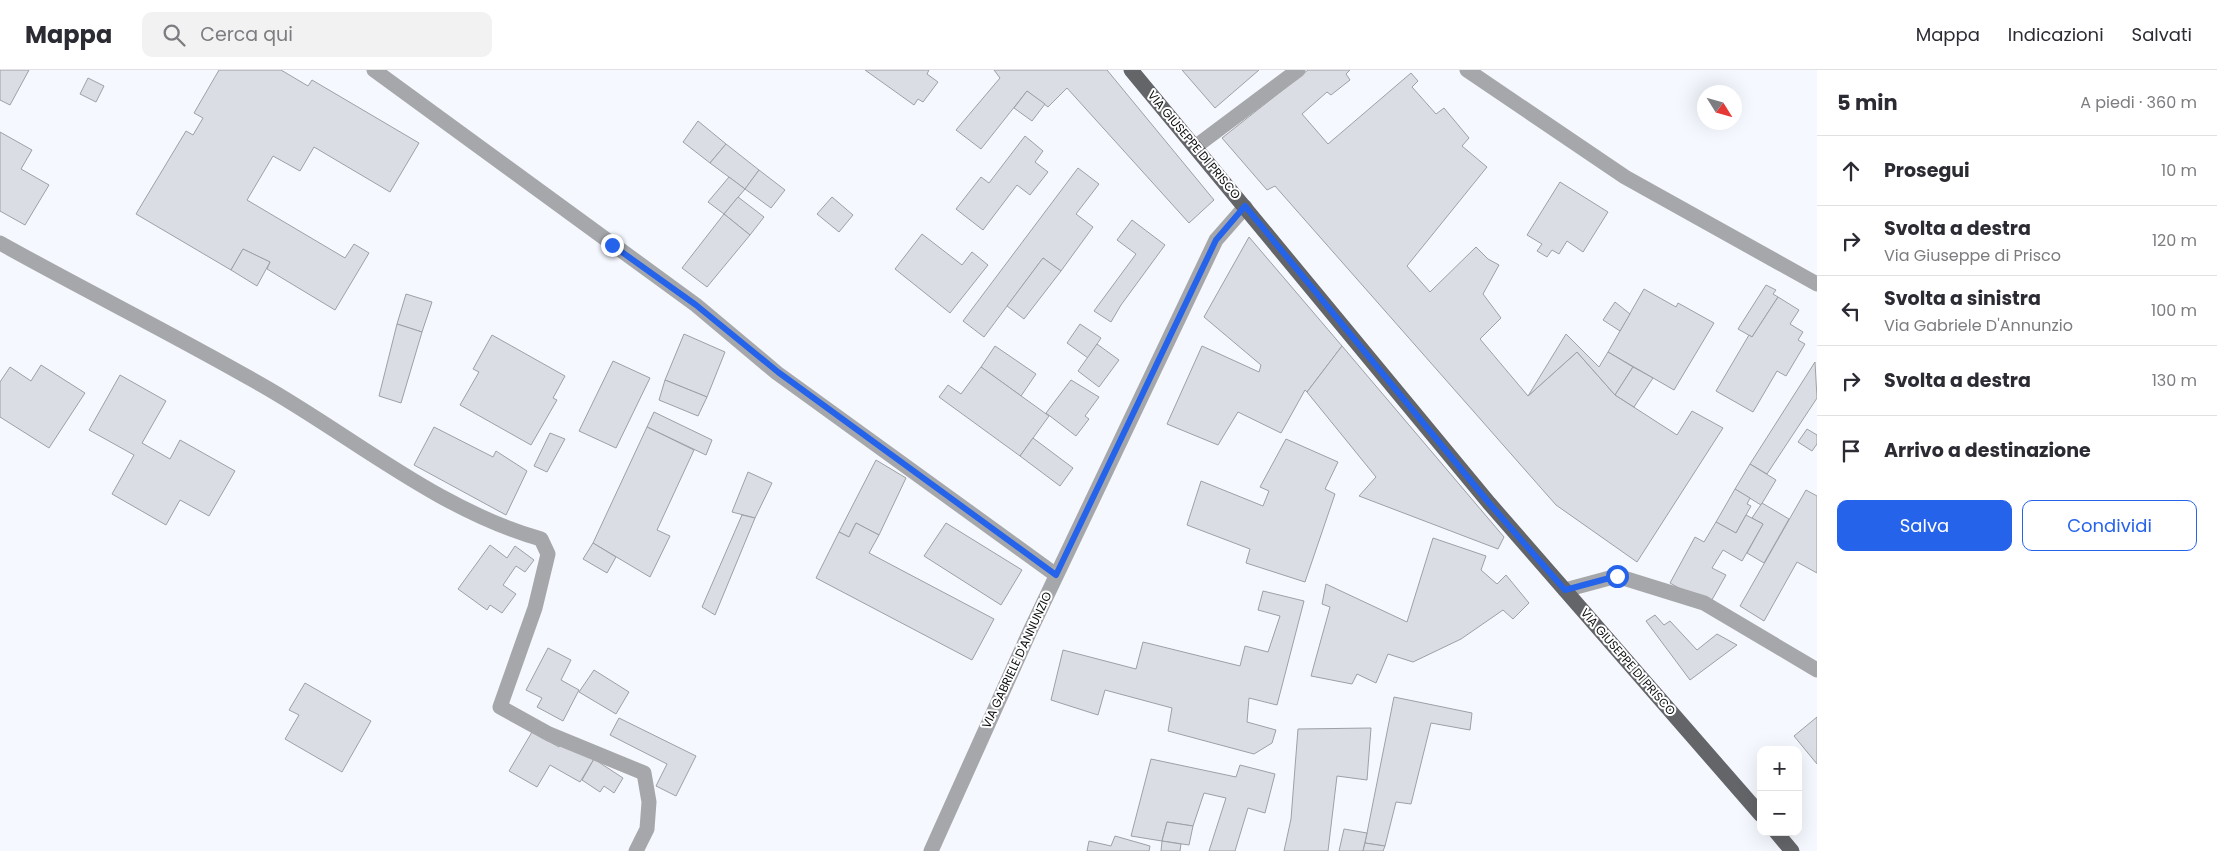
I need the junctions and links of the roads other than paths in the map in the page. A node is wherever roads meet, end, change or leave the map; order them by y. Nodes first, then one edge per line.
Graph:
1 (374, 70) edge
2 (1131, 70) edge
3 (1298, 70) edge
4 (1467, 70) edge
5 (1195, 147) junction
6 (1245, 206) junction
7 (0, 243) edge
8 (1817, 284) edge
9 (1056, 575) junction
10 (1565, 590) junction
11 (1817, 670) edge
12 (1757, 810) edge
13 (1779, 836) edge
14 (636, 851) edge
15 (931, 851) edge
16 (1792, 851) edge

1 - 9 street
2 - 5 main road, VIA GIUSEPPE DI PRISCO
3 - 5 street
4 - 8 street
5 - 6 main road, VIA GIUSEPPE DI PRISCO
6 - 9 street, VIA GABRIELE D'ANNUNZIO
6 - 10 main road, VIA GIUSEPPE DI PRISCO
7 - 14 street
9 - 15 street, VIA GABRIELE D'ANNUNZIO
10 - 11 street
10 - 12 main road, VIA GIUSEPPE DI PRISCO
13 - 16 main road

